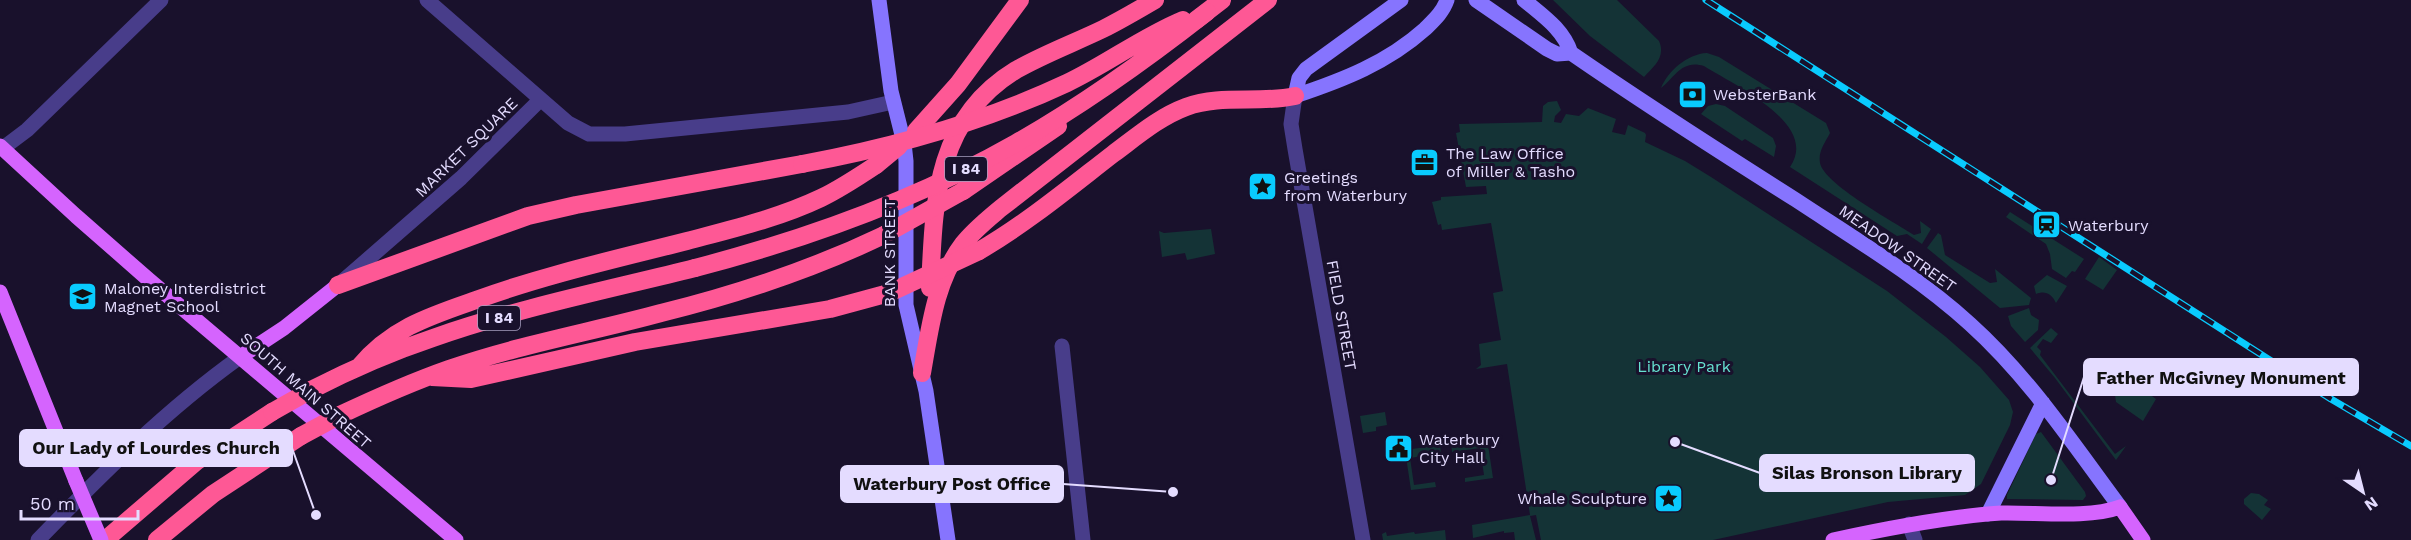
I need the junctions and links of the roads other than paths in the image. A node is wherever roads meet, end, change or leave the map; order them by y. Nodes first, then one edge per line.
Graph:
1 (161, 0) edge
2 (427, 0) edge
3 (879, 0) edge
4 (1020, 0) edge
5 (1155, 0) edge
6 (1222, 0) edge
7 (1268, 0) edge
8 (1401, 0) edge
9 (1447, 0) edge
10 (1476, 0) edge
11 (1524, 0) edge
12 (1207, 12) junction
13 (1571, 53) junction
14 (1295, 96) junction
15 (540, 100) junction
16 (893, 102) junction
17 (1, 148) edge
18 (338, 285) junction
19 (0, 292) edge
20 (928, 335) junction
21 (1062, 346) dead end
22 (240, 357) junction
23 (359, 367) junction
24 (922, 373) junction
25 (427, 377) junction
26 (2043, 403) junction
27 (2120, 507) junction
28 (1988, 514) junction
29 (1909, 524) junction
30 (38, 540) edge
31 (103, 540) edge
32 (157, 540) edge
33 (456, 540) edge
34 (948, 540) edge
35 (1083, 540) edge
36 (1363, 540) edge
37 (1833, 540) edge
38 (1916, 540) edge
39 (2143, 540) edge

1 - 17 street
2 - 15 street
3 - 16 main road, BANK STREET
4 - 23 highway, bridge
5 - 20 highway
6 - 12 highway, I 84
6 - 25 highway, I 84, bridge
7 - 20 highway
8 - 14 main road, FIELD STREET
9 - 14 main road
10 - 13 main road, MEADOW STREET
11 - 13 main road, MEADOW STREET
12 - 18 highway, bridge
12 - 23 highway, I 84, bridge
13 - 26 main road, MEADOW STREET
14 - 25 highway, bridge
14 - 36 street, FIELD STREET
15 - 16 street, MARKET SQUARE
15 - 18 street, MARKET SQUARE
16 - 24 main road, BANK STREET
17 - 22 main road, SOUTH MAIN STREET
18 - 22 main road, MARKET SQUARE
19 - 31 main road, bridge
20 - 24 highway
21 - 35 street
22 - 30 street
22 - 33 main road, SOUTH MAIN STREET
23 - 31 highway, I 84, bridge
24 - 34 main road, BANK STREET
25 - 32 highway, I 84, bridge
26 - 27 main road, MEADOW STREET
26 - 28 main road
27 - 28 main road
27 - 39 main road, MEADOW STREET
28 - 29 main road
29 - 37 main road
29 - 38 street

